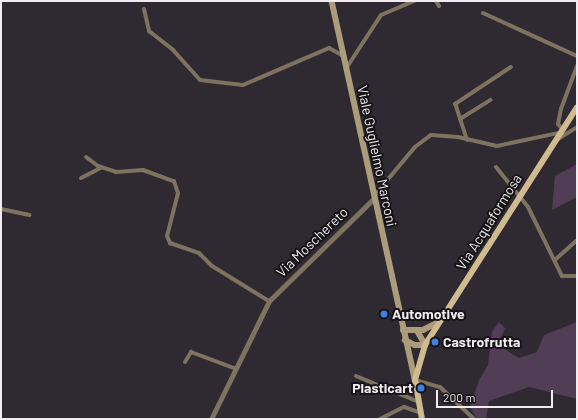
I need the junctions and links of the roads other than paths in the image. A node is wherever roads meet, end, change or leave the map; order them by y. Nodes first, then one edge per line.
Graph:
1 (332, 1) edge
2 (414, 1) edge
3 (436, 1) edge
4 (439, 6) dead end
5 (144, 9) dead end
6 (483, 13) dead end
7 (577, 56) edge
8 (344, 57) junction
9 (577, 66) edge
10 (347, 67) junction
11 (511, 67) dead end
12 (490, 100) dead end
13 (577, 107) edge
14 (460, 119) junction
15 (577, 127) edge
16 (560, 131) junction
17 (467, 140) junction
18 (552, 142) junction
19 (86, 157) dead end
20 (496, 167) dead end
21 (101, 168) junction
22 (81, 178) dead end
23 (374, 197) junction
24 (518, 197) junction
25 (1, 209) edge
26 (29, 215) dead end
27 (577, 240) edge
28 (556, 259) junction
29 (577, 276) edge
30 (268, 302) junction
31 (439, 322) junction
32 (405, 329) junction
33 (417, 331) junction
34 (405, 339) junction
35 (425, 345) junction
36 (185, 362) dead end
37 (234, 368) junction
38 (356, 376) dead end
39 (414, 380) junction
40 (419, 402) junction
41 (422, 416) edge
42 (211, 419) edge
43 (380, 419) edge
44 (474, 419) edge

1 - 8 main road, Viale Guglielmo Marconi
2 - 10 street
3 - 4 street
5 - 8 street
6 - 7 street
8 - 10 main road, Viale Guglielmo Marconi
9 - 16 street
10 - 23 main road, Viale Guglielmo Marconi
11 - 14 street
12 - 14 street
13 - 16 main road, Via Acquaformosa
14 - 17 street
15 - 18 street
16 - 17 street
16 - 18 main road, Via Acquaformosa
17 - 23 street
18 - 24 main road, Via Acquaformosa
19 - 21 street
20 - 24 street
21 - 22 street
21 - 30 street
23 - 30 street, Via Moschereto
23 - 32 main road, Viale Guglielmo Marconi
24 - 28 street
24 - 31 main road, Via Acquaformosa
25 - 26 street
27 - 28 street
28 - 29 street
30 - 37 street, Via Moschereto
31 - 33 main road
31 - 35 main road, Via Acquaformosa
32 - 33 main road
32 - 34 main road, Viale Guglielmo Marconi
33 - 35 main road
34 - 35 main road
34 - 39 main road, Viale Guglielmo Marconi
35 - 39 main road, Via Acquaformosa
36 - 37 street
37 - 42 street, Via Moschereto
38 - 40 street
39 - 40 main road
39 - 44 street
40 - 41 main road
41 - 43 street

